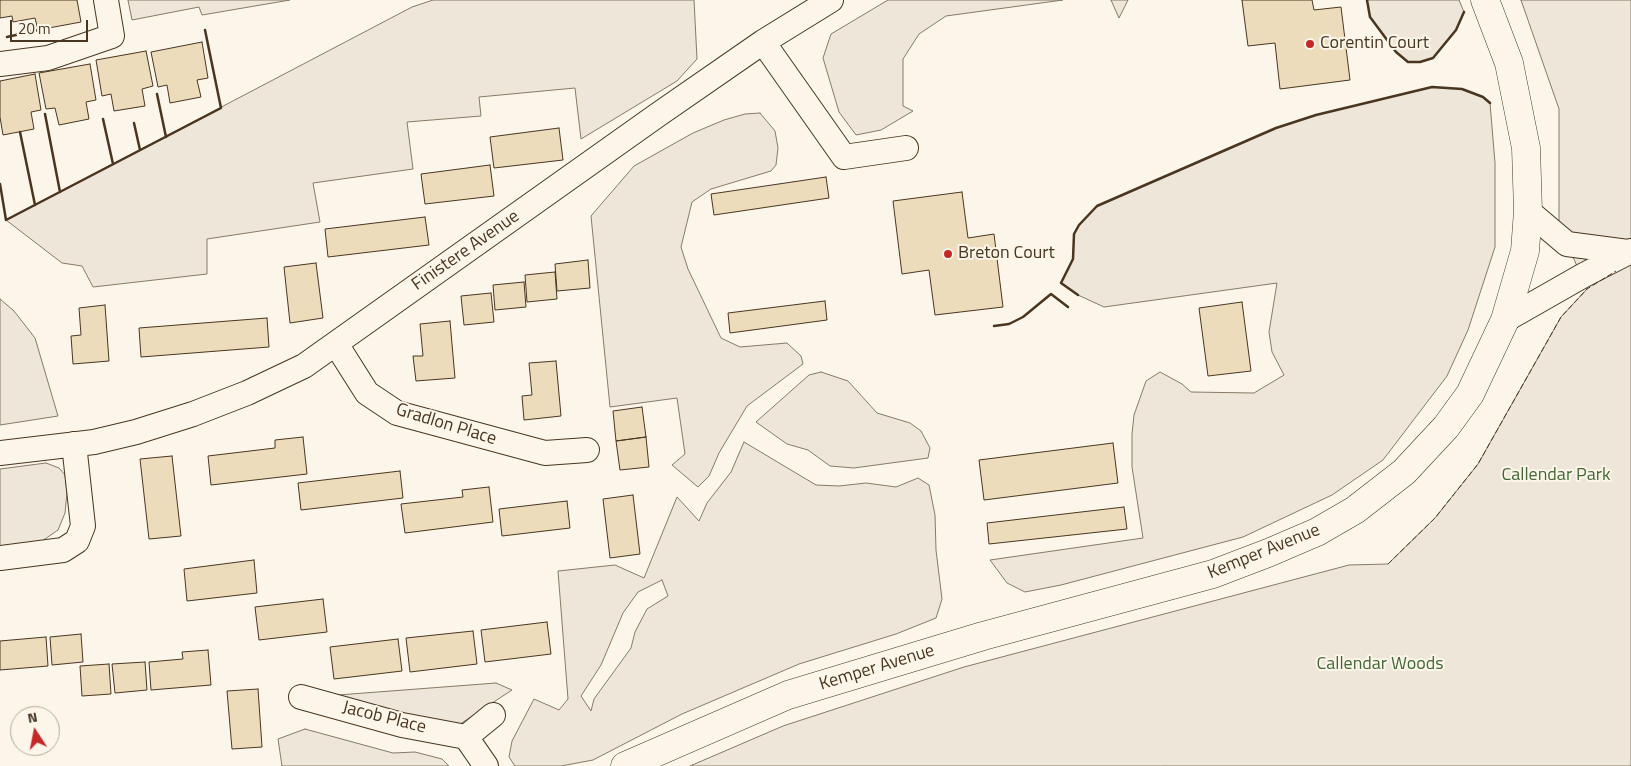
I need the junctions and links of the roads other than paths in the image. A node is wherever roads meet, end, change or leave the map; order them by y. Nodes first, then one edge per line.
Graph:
1 (106, 0) edge
2 (831, 0) edge
3 (1486, 0) edge
4 (763, 42) junction
5 (0, 64) edge
6 (906, 148) dead end
7 (1528, 211) junction
8 (1629, 251) edge
9 (1505, 320) junction
10 (336, 344) junction
11 (74, 444) junction
12 (587, 450) dead end
13 (0, 453) edge
14 (0, 558) edge
15 (301, 697) dead end
16 (493, 715) dead end
17 (466, 738) junction
18 (486, 766) edge
19 (625, 766) edge

1 - 5 street
2 - 4 street, Finistere Avenue
3 - 7 street, Kemper Avenue
4 - 6 street
4 - 10 street, Finistere Avenue
7 - 8 street
7 - 9 street, Kemper Avenue
8 - 9 street
9 - 19 street, Kemper Avenue
10 - 11 street, Finistere Avenue
10 - 12 street, Gradlon Place
11 - 13 street, Finistere Avenue
11 - 14 street
15 - 17 street, Jacob Place
16 - 17 street
17 - 18 street

